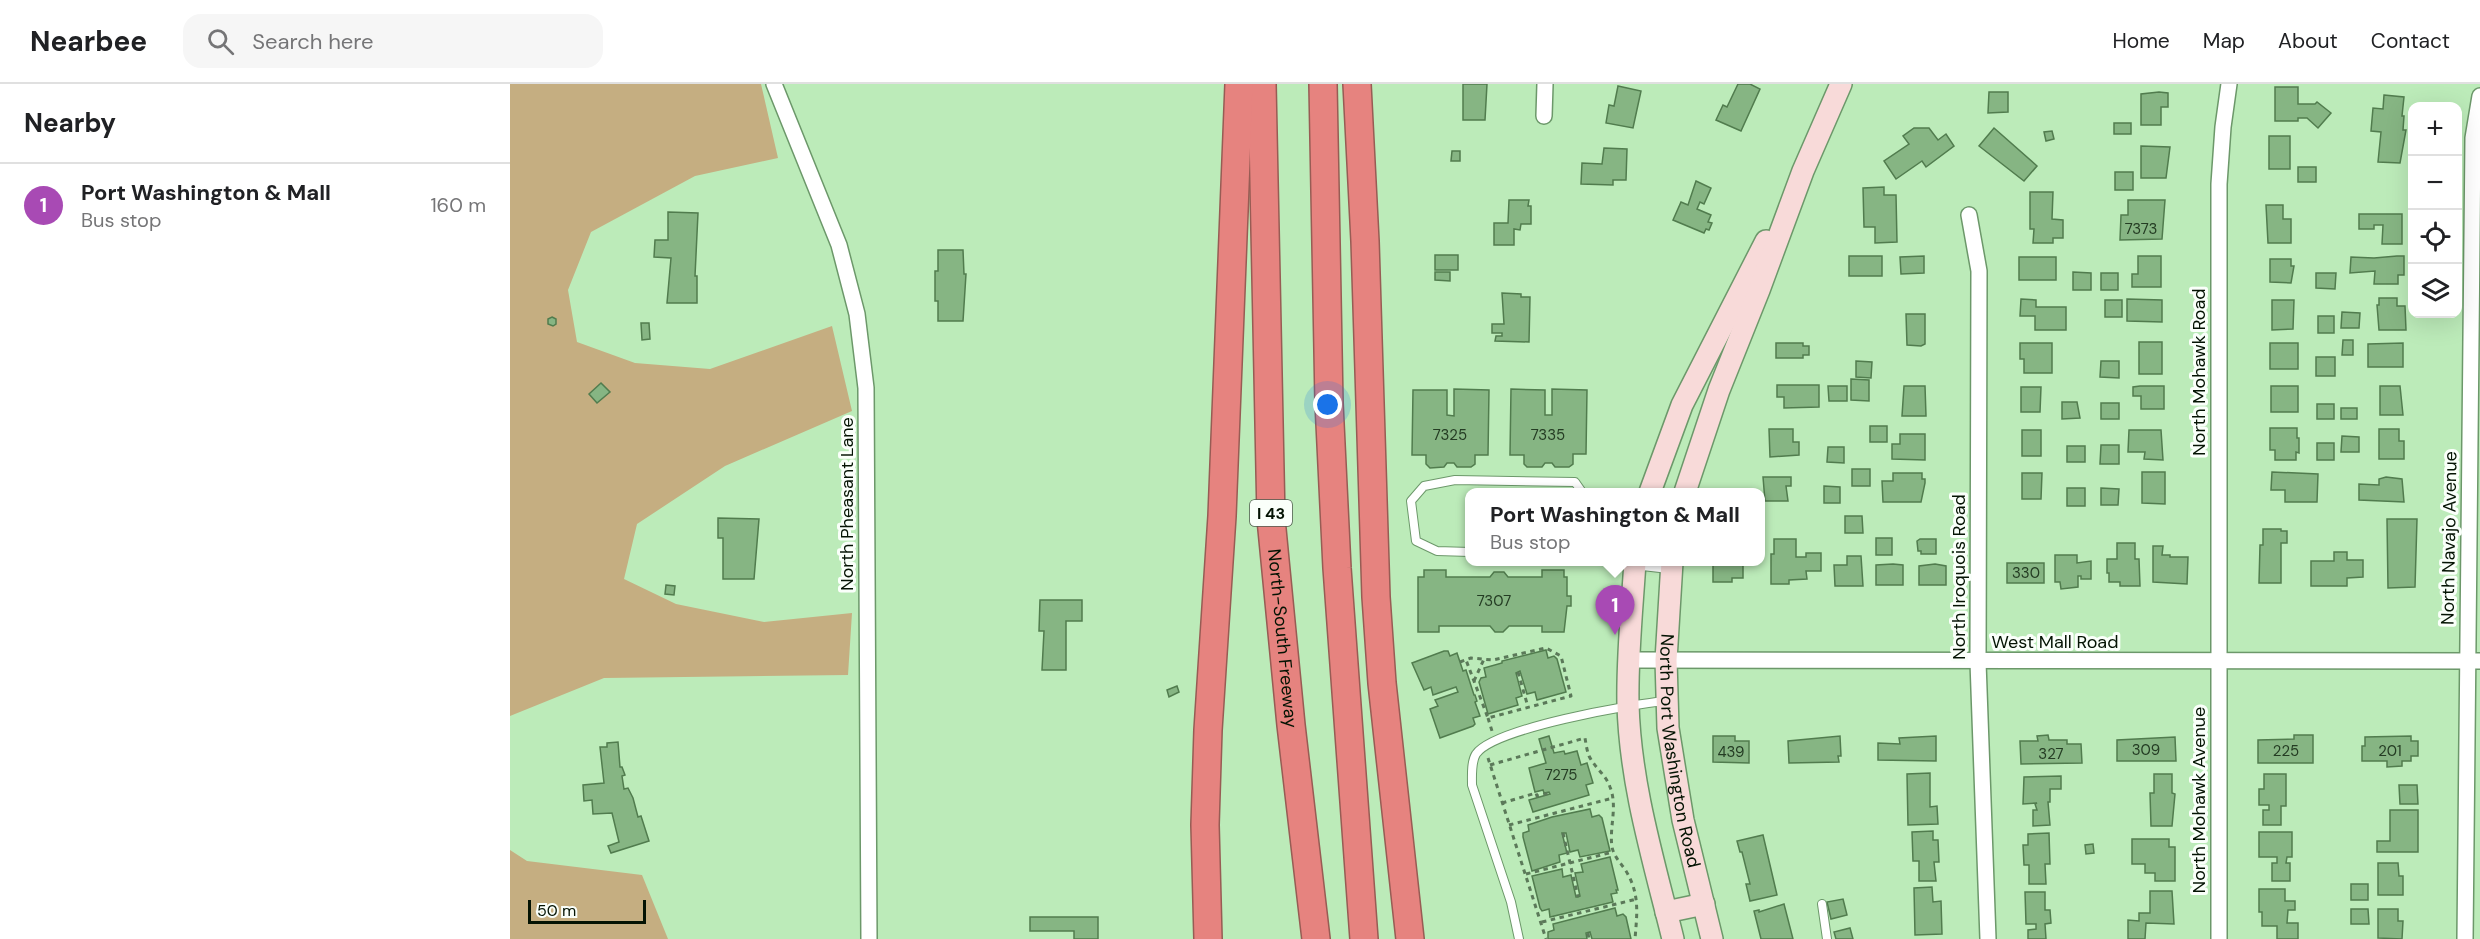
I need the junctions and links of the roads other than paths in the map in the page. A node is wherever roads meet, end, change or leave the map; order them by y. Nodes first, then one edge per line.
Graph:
1 (774, 84) edge
2 (1239, 84) edge
3 (1262, 84) edge
4 (1323, 84) edge
5 (1357, 84) edge
6 (1545, 84) edge
7 (1841, 84) edge
8 (2229, 84) edge
9 (2480, 96) edge
10 (1544, 116) dead end
11 (1803, 171) junction
12 (1969, 215) dead end
13 (1579, 488) edge
14 (1651, 488) edge
15 (1686, 488) edge
16 (1465, 552) edge
17 (1635, 566) edge
18 (1672, 566) edge
19 (1629, 660) junction
20 (1666, 660) junction
21 (2219, 661) junction
22 (2474, 661) edge
23 (1978, 662) junction
24 (1667, 701) junction
25 (1628, 705) junction
26 (1704, 904) junction
27 (1822, 904) dead end
28 (1666, 912) junction
29 (869, 939) edge
30 (1208, 939) edge
31 (1316, 939) edge
32 (1364, 939) edge
33 (1410, 939) edge
34 (1519, 939) edge
35 (1673, 939) edge
36 (1712, 939) edge
37 (1827, 939) edge
38 (1988, 939) edge
39 (2218, 939) edge
40 (2465, 939) edge

1 - 29 street, North Pheasant Lane
2 - 30 highway
3 - 31 highway, North-South Freeway / I 43
4 - 32 highway
5 - 33 highway
6 - 10 street
7 - 11 main road
8 - 21 street, North Mohawk Road
9 - 22 street, North Navajo Avenue
11 - 14 main road
11 - 15 main road
12 - 23 street, North Iroquois Road
13 - 16 lane
17 - 19 main road, North Port Washington Road
18 - 20 main road, North Port Washington Road
19 - 20 street, West Mall Road
19 - 25 main road, North Port Washington Road
20 - 23 street, West Mall Road
20 - 24 main road, North Port Washington Road
21 - 22 street, West Mall Road
21 - 23 street, West Mall Road
21 - 39 street, North Mohawk Avenue
22 - 40 street, North Navajo Avenue
23 - 38 street, North Iroquois Road
24 - 25 lane
24 - 26 main road, North Port Washington Road
25 - 28 main road, North Port Washington Road
25 - 34 lane
26 - 28 main road
26 - 36 main road, North Port Washington Road
27 - 37 lane
28 - 35 main road, North Port Washington Road

